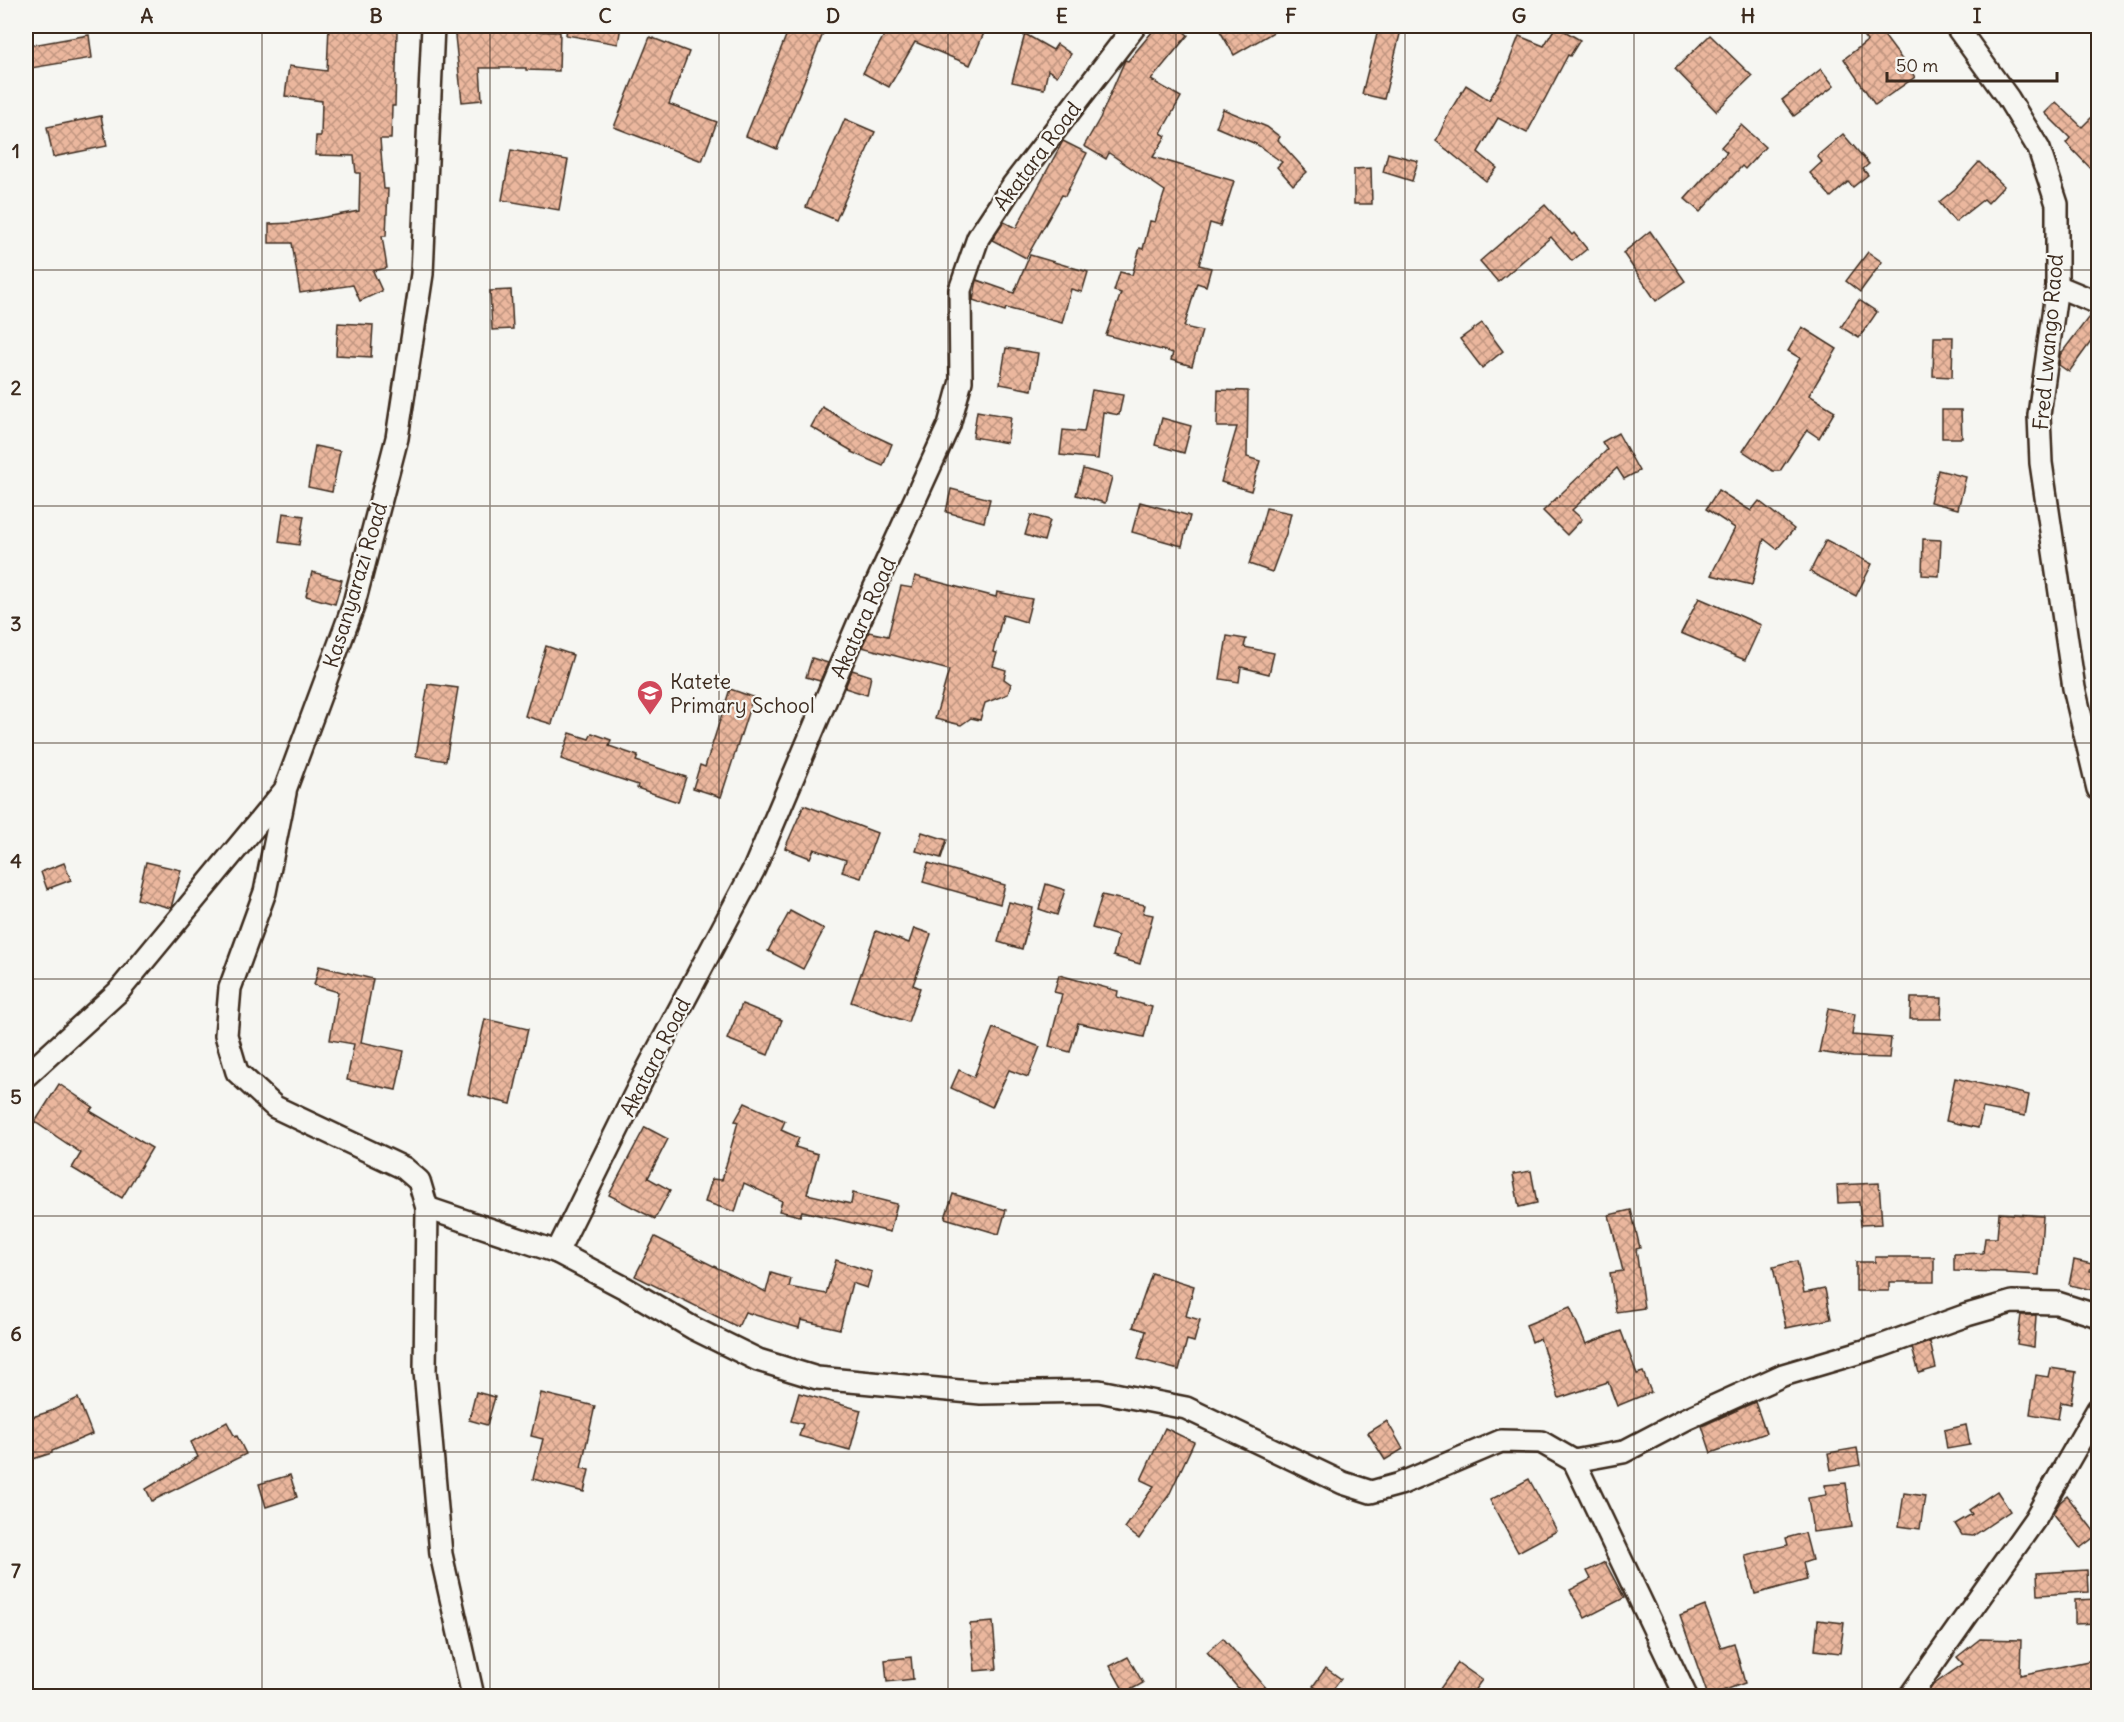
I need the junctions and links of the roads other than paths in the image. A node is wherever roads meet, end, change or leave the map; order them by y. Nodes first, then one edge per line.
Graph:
1 (433, 26) edge
2 (1136, 26) edge
3 (1956, 26) edge
4 (2057, 286) junction
5 (2098, 303) edge
6 (2098, 789) edge
7 (285, 790) junction
8 (26, 1076) edge
9 (427, 1208) junction
10 (557, 1252) junction
11 (2098, 1316) edge
12 (2098, 1409) edge
13 (1574, 1461) junction
14 (473, 1696) edge
15 (1686, 1696) edge
16 (1910, 1696) edge

1 - 7 street, Kasanyarazi Road
2 - 10 street, Akatara Road
3 - 4 street, Fred Lwango Raod
4 - 5 street
4 - 6 street, Fred Lwango Raod
7 - 8 street, Kasanyarazi Road
7 - 9 street
9 - 10 street
9 - 14 street
10 - 13 street
11 - 13 street
12 - 16 street
13 - 15 street

